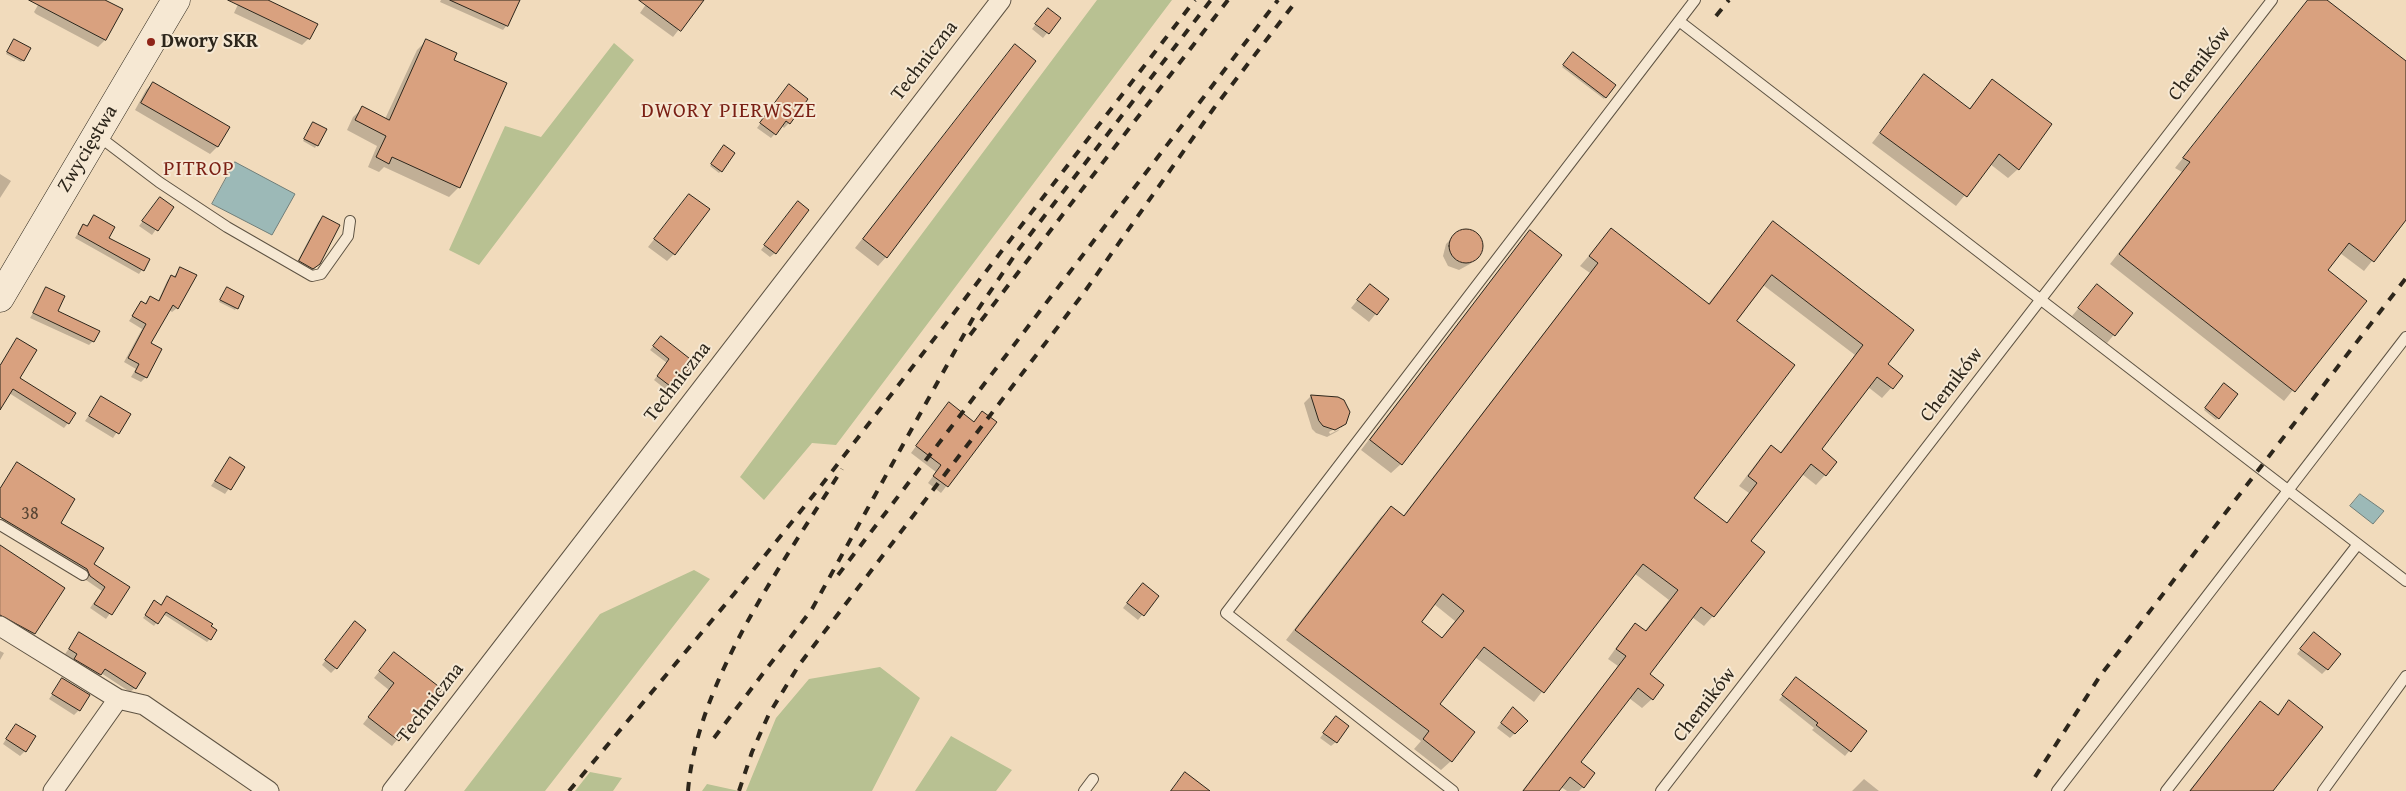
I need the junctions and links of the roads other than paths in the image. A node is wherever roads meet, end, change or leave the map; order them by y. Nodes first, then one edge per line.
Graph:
1 (176, 0) edge
2 (1001, 0) edge
3 (1695, 0) edge
4 (2272, 0) edge
5 (1679, 21) junction
6 (96, 134) junction
7 (350, 221) dead end
8 (0, 298) edge
9 (2040, 299) junction
10 (2406, 337) edge
11 (2288, 490) junction
12 (0, 525) edge
13 (2358, 544) junction
14 (83, 575) dead end
15 (2406, 581) edge
16 (0, 626) edge
17 (2406, 676) edge
18 (118, 699) junction
19 (1093, 779) dead end
20 (53, 791) edge
21 (269, 791) edge
22 (392, 791) edge
23 (1084, 791) edge
24 (1453, 791) edge
25 (1661, 791) edge
26 (2057, 791) edge
27 (2166, 791) edge
28 (2323, 791) edge

1 - 6 street, Zwycięstwa
2 - 22 street, Techniczna
3 - 5 lane
4 - 9 lane, Chemików
5 - 9 lane
5 - 24 lane
6 - 7 lane
6 - 8 street, Zwycięstwa
9 - 11 lane
9 - 25 lane, Chemików
10 - 11 lane
11 - 13 lane
11 - 26 lane
12 - 14 lane
13 - 15 lane
13 - 27 lane
16 - 18 street
17 - 28 lane
18 - 20 street
18 - 21 street
19 - 23 lane

